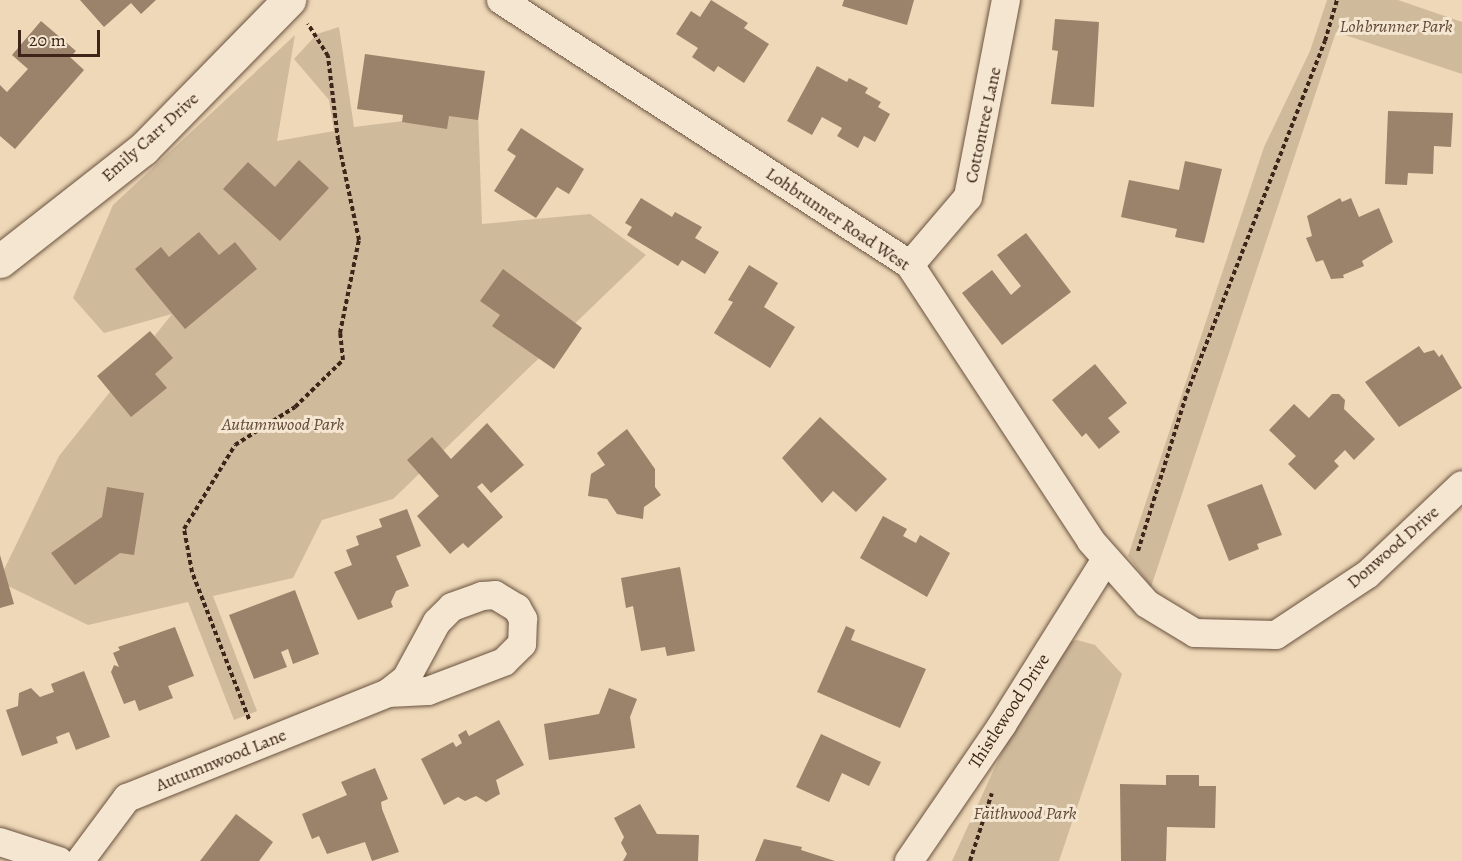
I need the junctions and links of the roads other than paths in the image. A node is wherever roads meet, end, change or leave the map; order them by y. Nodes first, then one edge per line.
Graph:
1 (501, 0) edge
2 (1006, 0) edge
3 (297, 9) edge
4 (0, 261) edge
5 (910, 265) junction
6 (1462, 485) edge
7 (1106, 559) junction
8 (388, 693) junction
9 (0, 842) edge
10 (59, 861) edge
11 (80, 861) edge
12 (909, 861) edge

1 - 5 street, Lohbrunner Road West
2 - 5 street, Cottontree Lane
3 - 4 street, Emily Carr Drive
5 - 7 street, Lohbrunner Road West
6 - 7 street, Donwood Drive
7 - 12 street, Thistlewood Drive
8 - 8 street, Autumnwood Lane
8 - 11 street, Autumnwood Lane
9 - 10 street

